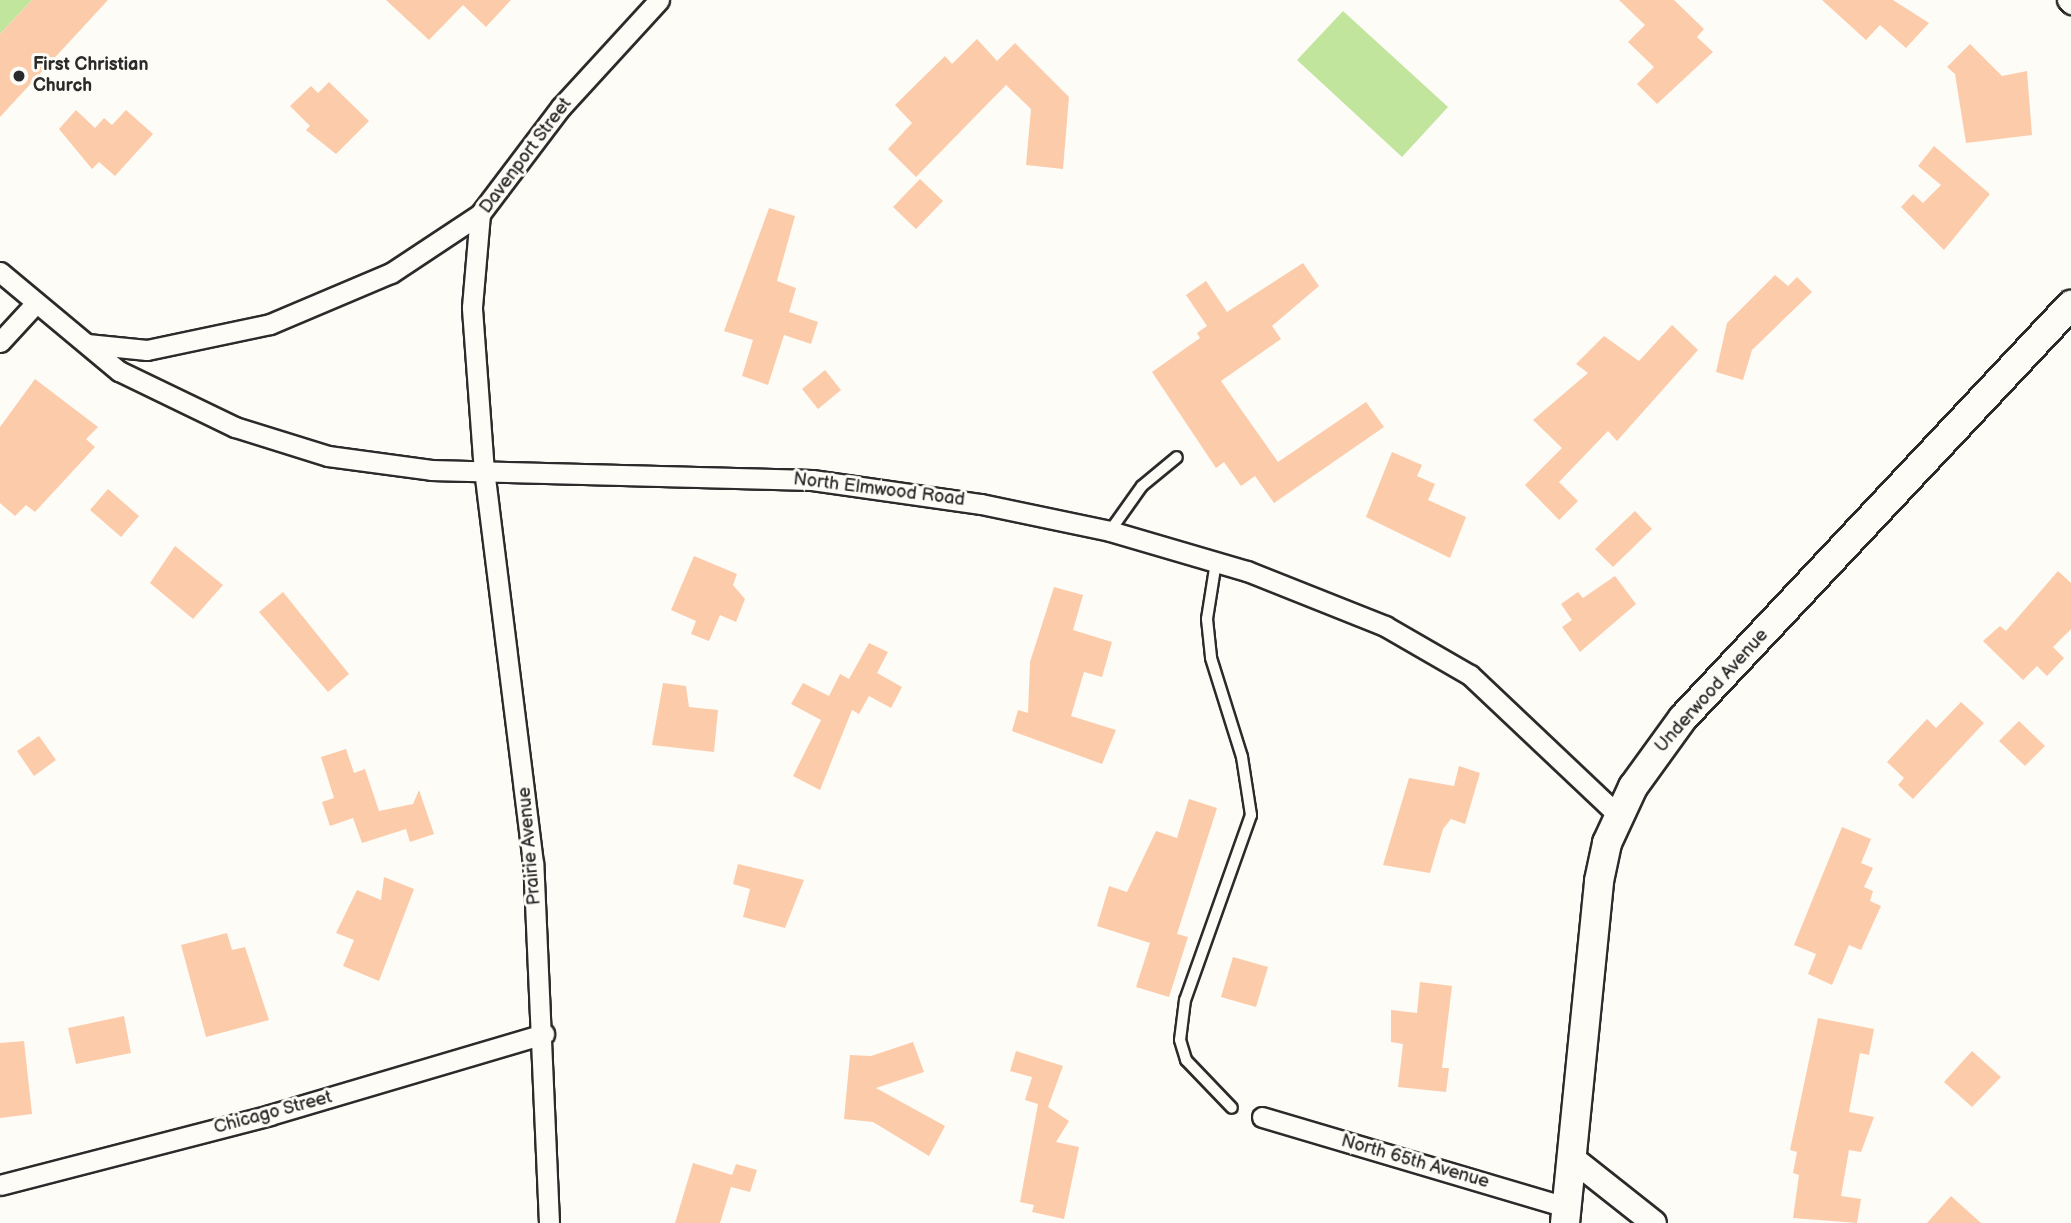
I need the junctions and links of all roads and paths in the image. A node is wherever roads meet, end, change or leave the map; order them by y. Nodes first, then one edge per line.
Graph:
1 (659, 0) edge
2 (2067, 0) edge
3 (2071, 4) edge
4 (480, 214) junction
5 (0, 272) edge
6 (35, 304) junction
7 (2071, 304) edge
8 (0, 342) edge
9 (79, 343) junction
10 (1177, 457) dead end
11 (484, 472) junction
12 (1110, 531) junction
13 (1216, 561) junction
14 (1619, 816) junction
15 (544, 1034) junction
16 (1232, 1108) dead end
17 (1262, 1117) dead end
18 (1573, 1159) junction
19 (0, 1185) edge
20 (1567, 1215) edge
21 (549, 1223) edge
22 (1654, 1223) edge

1 - 4 street, Davenport Street
2 - 3 street
4 - 9 street
4 - 11 street, Davenport Street
5 - 6 street, North Elmwood Road
6 - 8 street
6 - 9 street, North Elmwood Road
7 - 14 main road, Underwood Avenue
9 - 11 street, North Elmwood Road
10 - 12 lane
11 - 12 street, North Elmwood Road
11 - 15 street, Prairie Avenue
12 - 13 street, North Elmwood Road
13 - 14 street, North Elmwood Road
13 - 16 lane
14 - 18 main road, Underwood Avenue
15 - 19 street, Chicago Street
15 - 21 street, Prairie Avenue
17 - 20 street, North 65th Avenue
18 - 20 main road, Underwood Avenue
18 - 22 street

